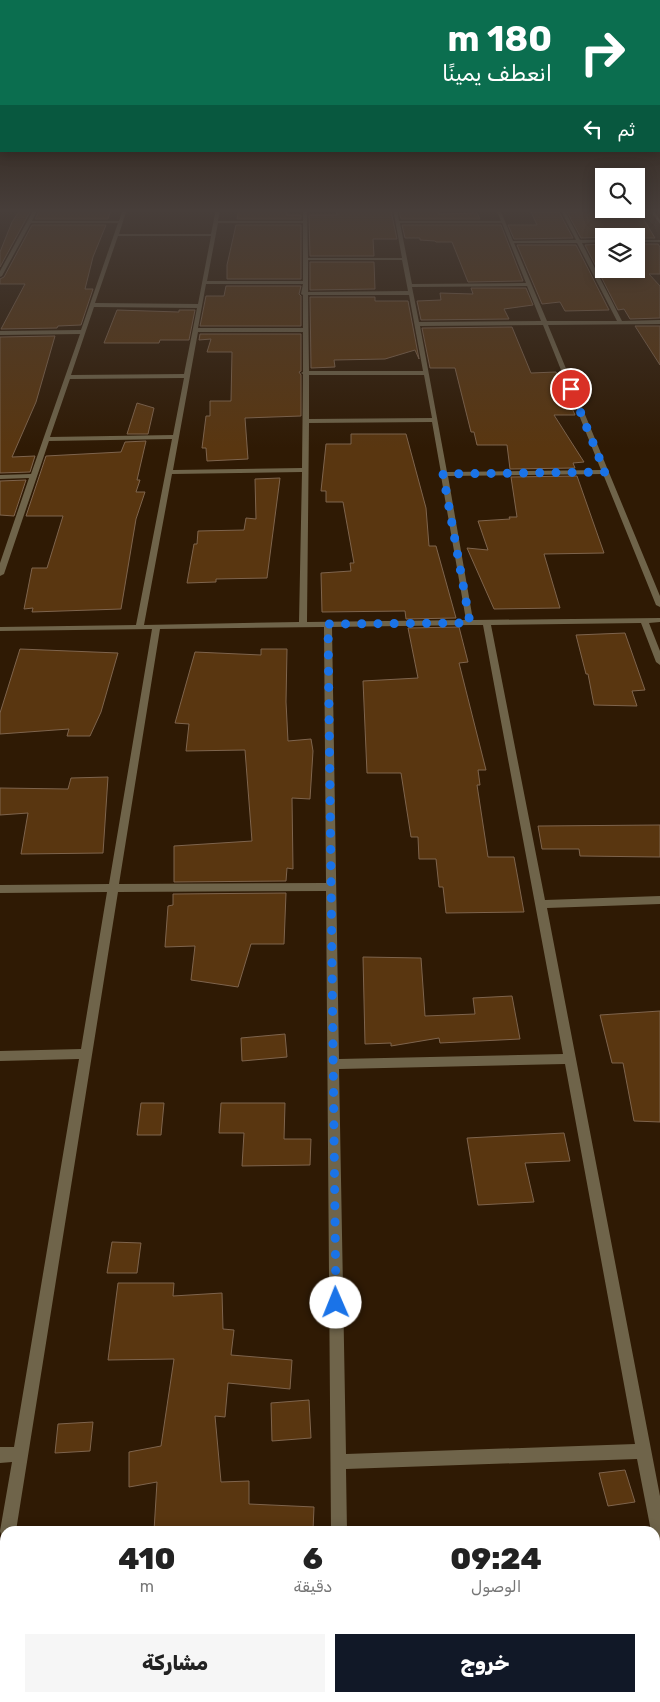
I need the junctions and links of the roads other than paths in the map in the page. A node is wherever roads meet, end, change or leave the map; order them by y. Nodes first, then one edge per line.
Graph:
1 (98, 288) edge
2 (203, 288) edge
3 (304, 288) edge
4 (441, 288) edge
5 (530, 288) edge
6 (603, 288) edge
7 (410, 290) junction
8 (304, 294) junction
9 (92, 305) junction
10 (200, 306) junction
11 (620, 322) junction
12 (660, 322) edge
13 (544, 323) junction
14 (416, 324) junction
15 (195, 330) junction
16 (304, 330) junction
17 (83, 332) junction
18 (0, 333) edge
19 (304, 373) junction
20 (425, 373) junction
21 (187, 376) junction
22 (69, 377) junction
23 (435, 420) junction
24 (306, 421) junction
25 (176, 437) junction
26 (47, 439) junction
27 (304, 470) junction
28 (169, 472) junction
29 (605, 472) junction
30 (443, 474) junction
31 (33, 476) junction
32 (0, 477) edge
33 (0, 574) edge
34 (660, 605) edge
35 (644, 620) junction
36 (660, 620) edge
37 (486, 622) junction
38 (470, 623) junction
39 (328, 624) junction
40 (303, 625) junction
41 (140, 627) junction
42 (156, 627) junction
43 (0, 629) edge
44 (660, 662) edge
45 (332, 888) junction
46 (0, 889) edge
47 (114, 889) junction
48 (660, 900) edge
49 (541, 904) junction
50 (86, 1054) junction
51 (0, 1056) edge
52 (569, 1059) junction
53 (334, 1064) junction
54 (643, 1451) junction
55 (20, 1454) junction
56 (0, 1455) edge
57 (338, 1462) junction
58 (9, 1526) edge
59 (339, 1526) edge
60 (658, 1526) edge

1 - 9 street
2 - 10 street
3 - 8 street
4 - 7 street
5 - 13 street
6 - 11 street
7 - 8 street
7 - 14 street
8 - 16 street
9 - 10 street
9 - 17 street
10 - 15 street
11 - 12 street
11 - 13 street
13 - 14 street
13 - 29 street
14 - 20 street
15 - 16 street
15 - 21 street
16 - 19 street
17 - 18 street
17 - 22 street
19 - 20 street
19 - 24 street
20 - 23 street
21 - 22 street
21 - 25 street
22 - 26 street
23 - 24 street
23 - 30 street
24 - 27 street
25 - 26 street
25 - 28 street
26 - 31 street
27 - 28 street
27 - 40 street
28 - 41 street
29 - 30 street
29 - 34 street
30 - 38 street
31 - 32 street
31 - 33 street
35 - 36 street
35 - 37 street
35 - 44 street
37 - 38 street
37 - 49 street
38 - 39 street
39 - 40 street
39 - 45 street
40 - 42 street
41 - 42 street
41 - 43 street
42 - 47 street
45 - 47 street
45 - 53 street
46 - 47 street
47 - 50 street
48 - 49 street
49 - 52 street
50 - 51 street
50 - 55 street
52 - 53 street
52 - 54 street
53 - 57 street
54 - 57 street
54 - 60 street
55 - 56 street
55 - 58 street
57 - 59 street

